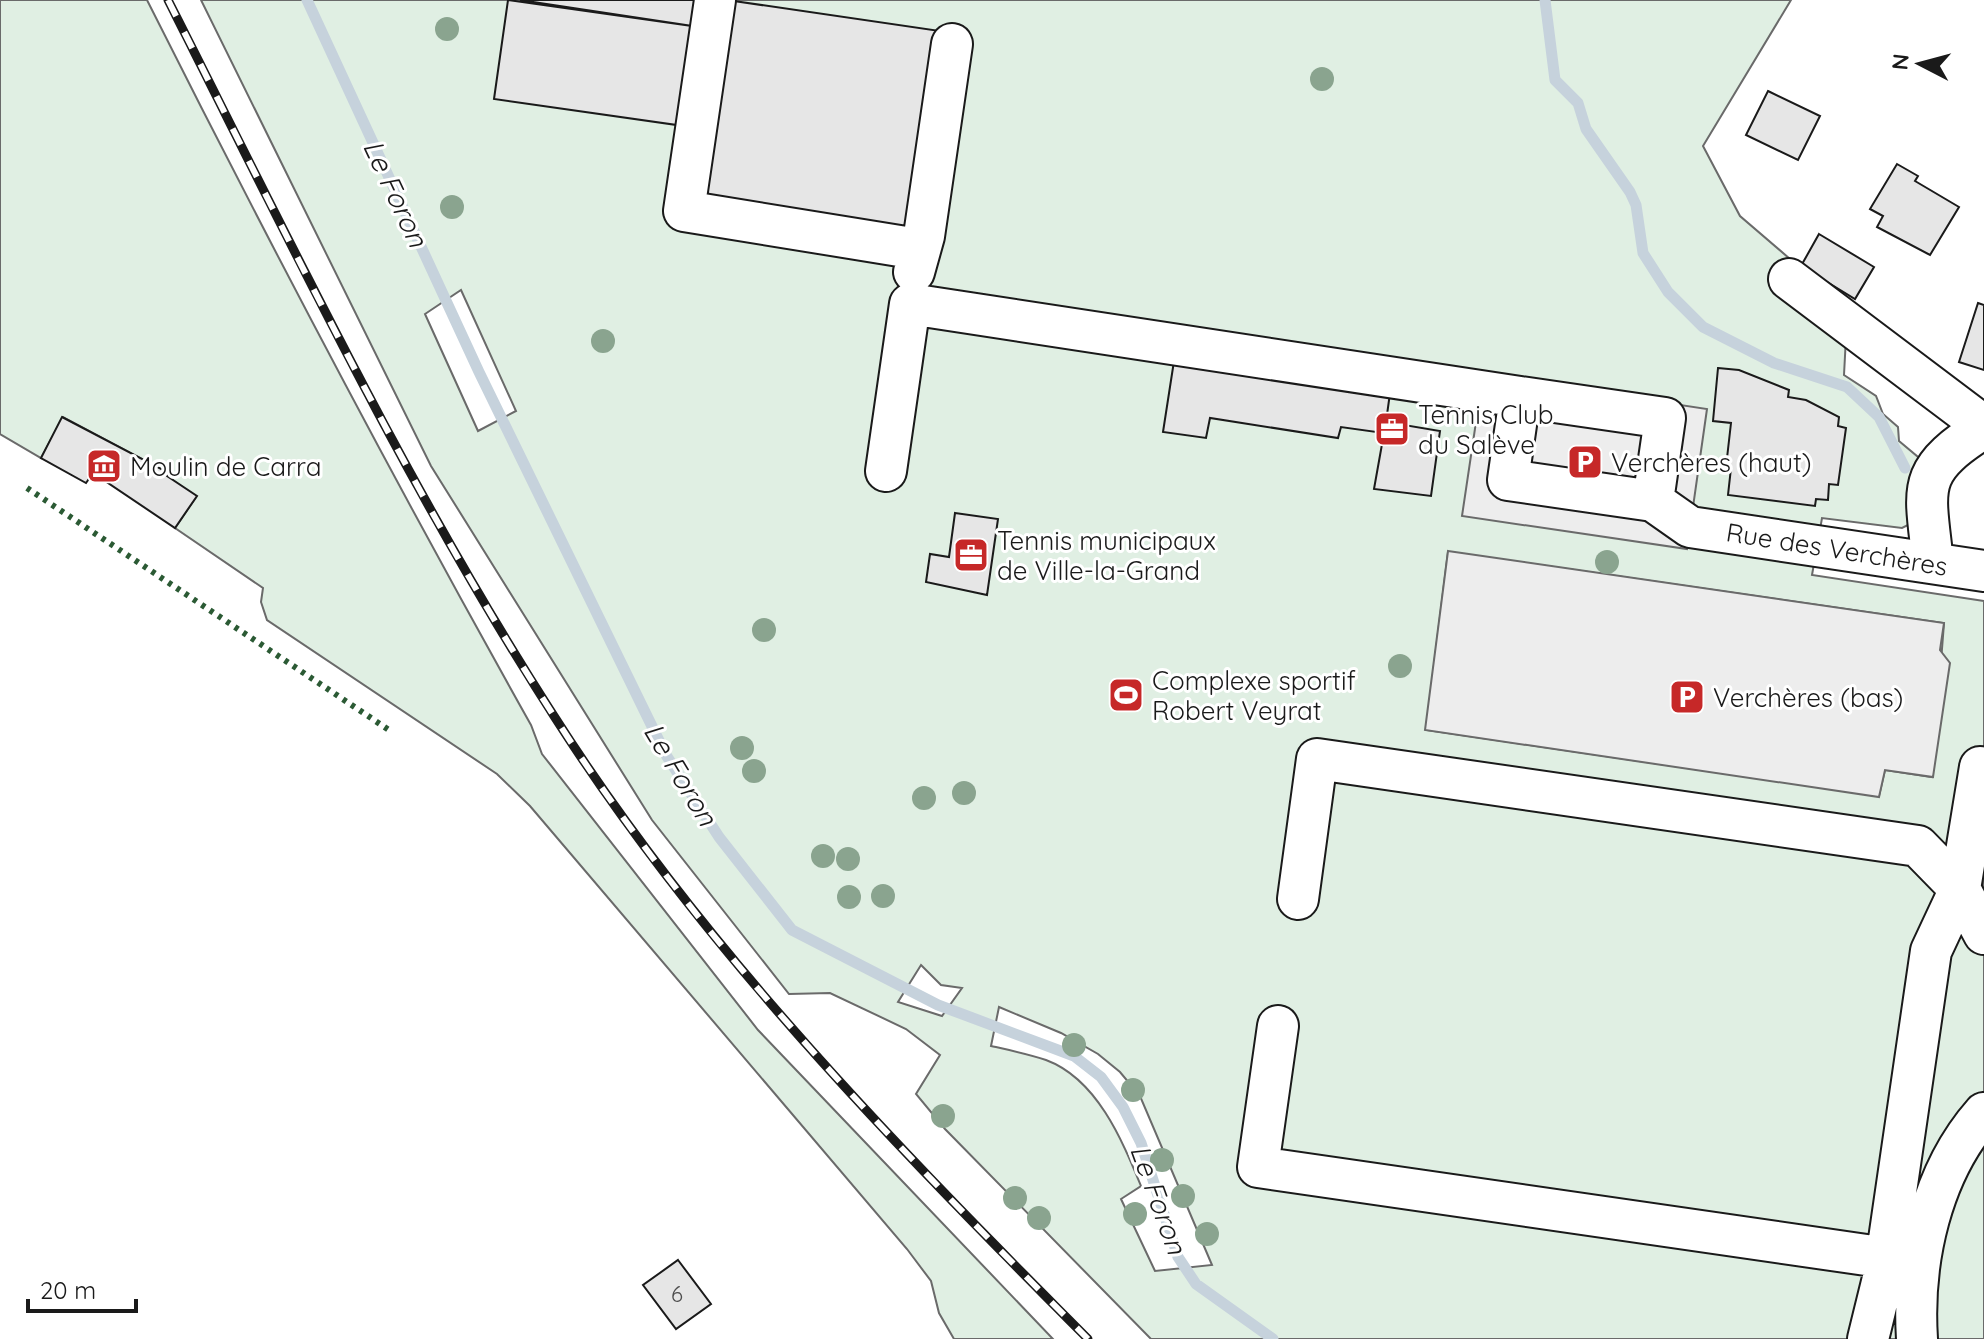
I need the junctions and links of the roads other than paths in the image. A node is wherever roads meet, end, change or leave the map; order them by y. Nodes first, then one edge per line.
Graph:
1 (715, 0) edge
2 (952, 44) dead end
3 (918, 249) junction
4 (1789, 279) dead end
5 (910, 304) junction
6 (1520, 397) junction
7 (1984, 427) edge
8 (886, 471) dead end
9 (1653, 501) junction
10 (1933, 563) junction
11 (1984, 571) edge
12 (1980, 767) dead end
13 (1960, 889) junction
14 (1298, 899) dead end
15 (1984, 934) edge
16 (1278, 1026) dead end
17 (1984, 1113) edge
18 (1887, 1258) junction
19 (1868, 1339) edge
20 (1917, 1339) edge

1 - 3 street
2 - 3 street
3 - 5 street
4 - 7 street
5 - 6 street
5 - 8 street
6 - 9 street
6 - 9 street
7 - 10 street
9 - 10 street, Rue des Verchères
10 - 11 street, Rue des Verchères
12 - 13 street
13 - 14 street
13 - 15 street
13 - 18 street
16 - 18 street
17 - 20 street
18 - 19 street

